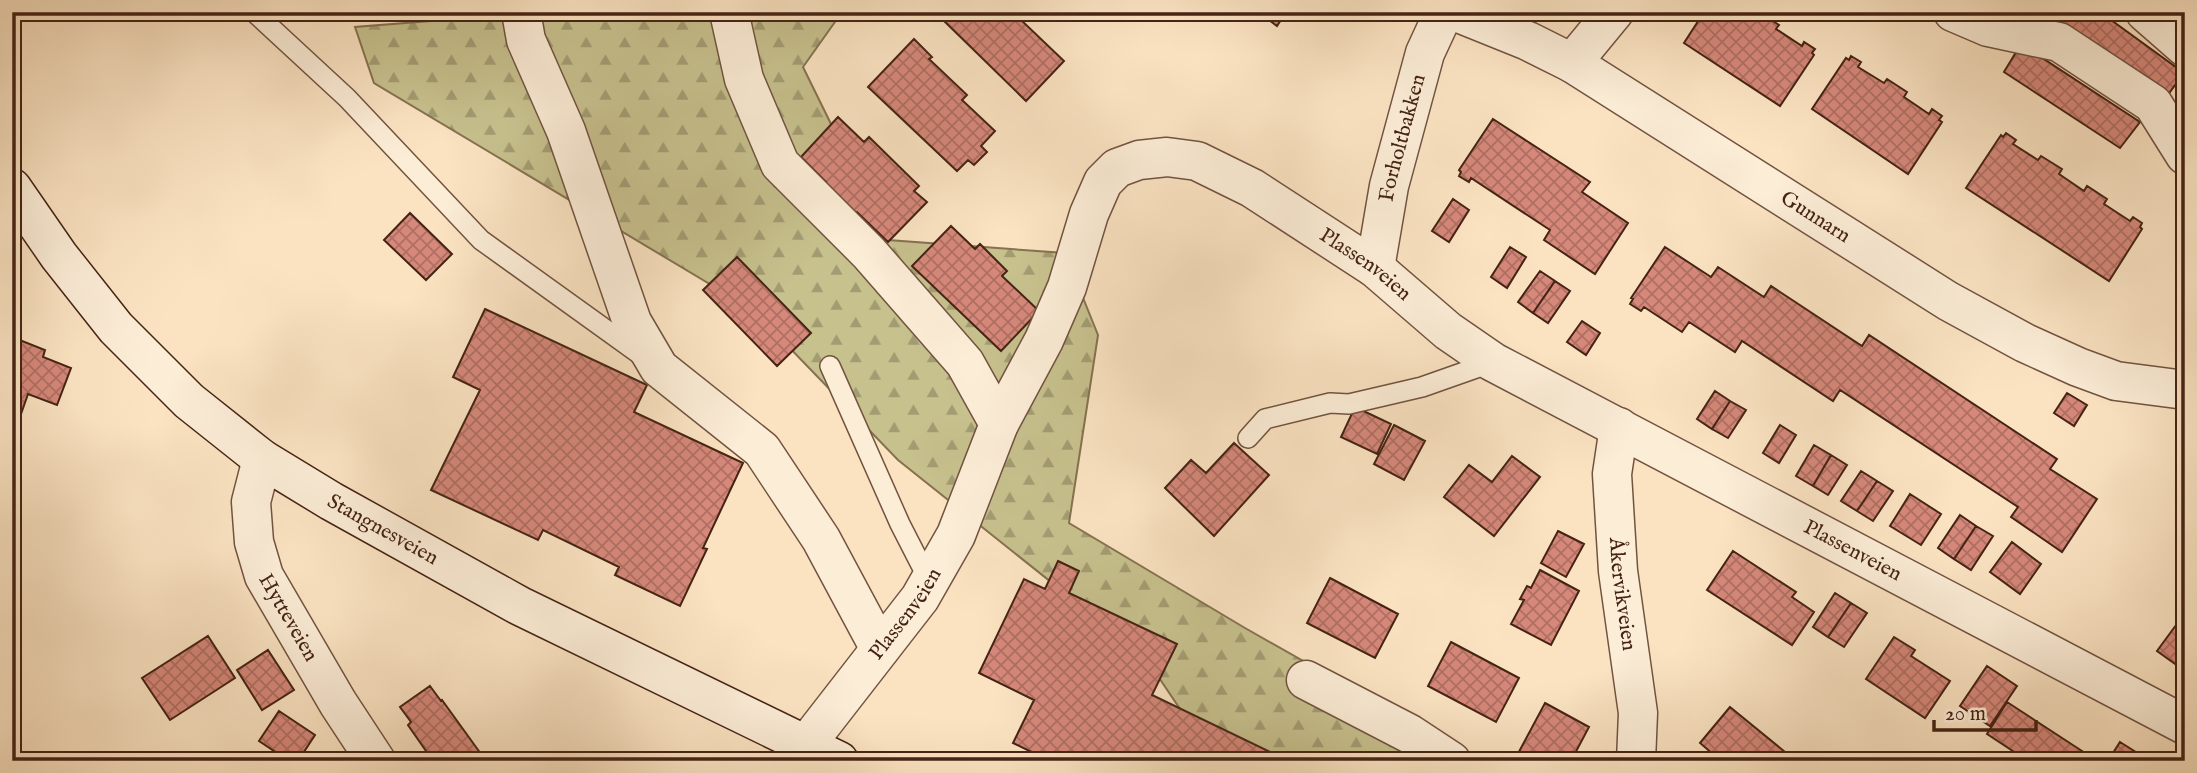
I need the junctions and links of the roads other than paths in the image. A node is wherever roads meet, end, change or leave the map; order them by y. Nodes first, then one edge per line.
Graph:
1 (254, 12) edge
2 (521, 12) edge
3 (729, 12) edge
4 (1444, 12) edge
5 (1456, 12) edge
6 (1614, 12) edge
7 (1953, 12) edge
8 (2145, 12) edge
9 (2185, 47) edge
10 (1572, 63) junction
11 (2185, 155) edge
12 (12, 188) edge
13 (1375, 268) junction
14 (1493, 362) junction
15 (830, 366) dead end
16 (659, 368) junction
17 (2185, 390) edge
18 (999, 424) junction
19 (1619, 427) junction
20 (1248, 439) dead end
21 (262, 458) junction
22 (931, 579) junction
23 (880, 649) junction
24 (1306, 680) dead end
25 (2185, 725) edge
26 (805, 746) junction
27 (376, 761) edge
28 (839, 761) edge
29 (1451, 761) edge
30 (1636, 761) edge

1 - 16 lane
2 - 16 street
3 - 18 street
4 - 13 street, Forholtbakken
5 - 10 street, Gunnarn
6 - 10 street
7 - 11 street
8 - 9 street
10 - 17 street, Gunnarn
12 - 21 street, Stangnesveien
13 - 14 street, Plassenveien
13 - 18 street, Plassenveien
14 - 19 street, Plassenveien
14 - 20 lane
15 - 22 lane
16 - 23 street
18 - 22 street, Plassenveien
19 - 25 street, Plassenveien
19 - 30 street, Åkervikveien
21 - 26 street, Stangnesveien
21 - 27 street, Hytteveien
22 - 23 street, Plassenveien
23 - 26 street, Plassenveien
24 - 29 street
26 - 28 street, Stangnesveien

